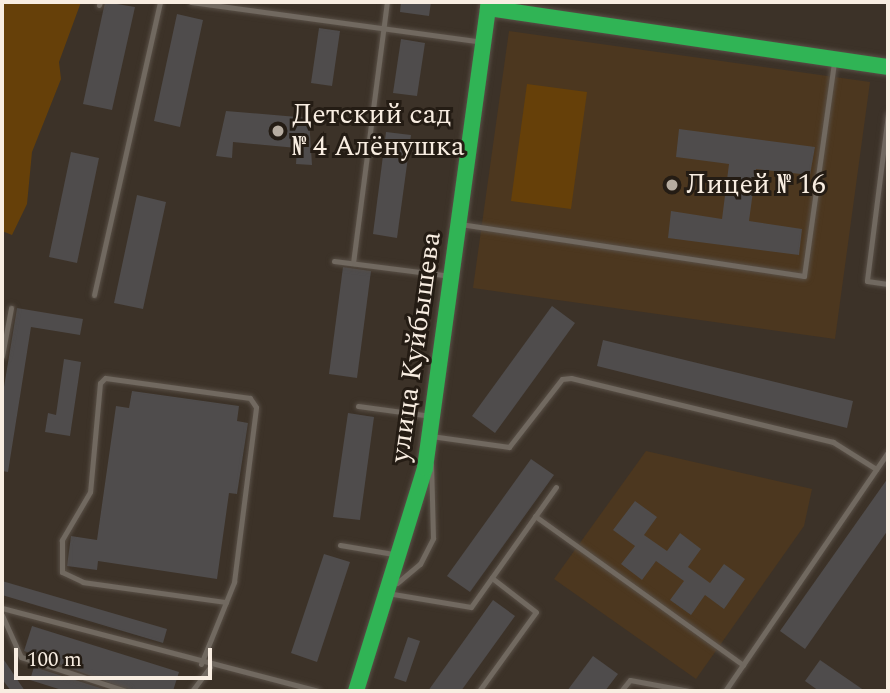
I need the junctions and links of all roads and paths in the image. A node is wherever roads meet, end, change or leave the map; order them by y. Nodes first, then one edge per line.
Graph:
1 (160, 2) edge
2 (191, 2) edge
3 (387, 2) edge
4 (489, 5) edge
5 (383, 29) junction
6 (484, 42) junction
7 (834, 59) junction
8 (888, 67) edge
9 (888, 114) edge
10 (460, 224) junction
11 (334, 261) dead end
12 (353, 263) junction
13 (454, 276) junction
14 (888, 284) edge
15 (94, 295) dead end
16 (10, 308) dead end
17 (2, 356) edge
18 (358, 405) dead end
19 (434, 416) junction
20 (429, 443) junction
21 (888, 452) edge
22 (876, 469) junction
23 (556, 487) dead end
24 (535, 516) junction
25 (340, 545) dead end
26 (402, 555) junction
27 (492, 578) junction
28 (391, 590) junction
29 (226, 602) junction
30 (2, 608) edge
31 (2, 614) edge
32 (201, 664) junction
33 (743, 665) junction
34 (210, 667) junction
35 (126, 691) edge
36 (191, 691) edge
37 (317, 691) edge
38 (356, 691) edge
39 (479, 691) edge
40 (621, 691) edge
41 (689, 691) edge
42 (725, 691) edge

1 - 15 lane
2 - 5 lane
3 - 5 lane
4 - 6 street, улица Куйбышева
4 - 7 street
5 - 6 lane
5 - 12 lane
6 - 10 street, улица Куйбышева
7 - 8 street
7 - 10 lane
9 - 14 lane
10 - 13 street, улица Куйбышева
11 - 12 lane
12 - 13 lane
13 - 19 street, улица Куйбышева
16 - 17 lane
18 - 19 lane
19 - 20 street, улица Куйбышева
20 - 22 lane
20 - 26 street, улица Куйбышева
20 - 28 lane
21 - 22 lane
22 - 33 lane
23 - 24 lane
24 - 27 lane
24 - 33 lane
25 - 26 lane
26 - 28 street, улица Куйбышева
27 - 28 lane
27 - 39 lane
28 - 38 street, улица Куйбышева
29 - 29 lane
29 - 32 lane
30 - 32 lane
31 - 35 lane
32 - 34 lane
33 - 42 lane
34 - 36 lane
34 - 37 lane
40 - 41 lane

